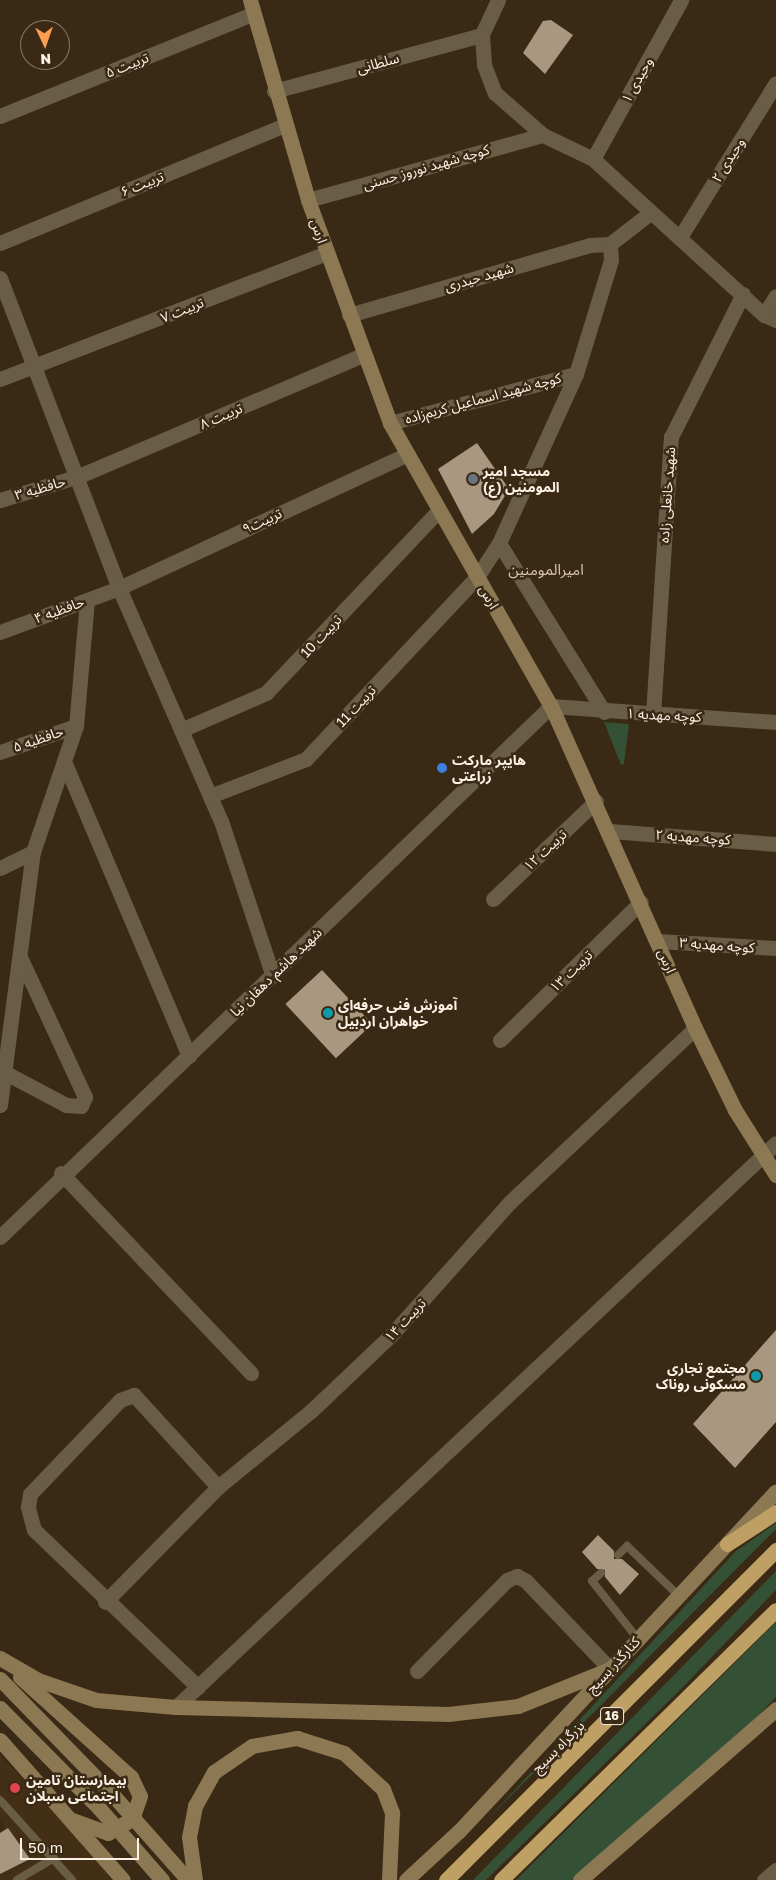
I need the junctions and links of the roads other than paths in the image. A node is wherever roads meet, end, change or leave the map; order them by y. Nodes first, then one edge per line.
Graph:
1 (498, 0) edge
2 (681, 0) edge
3 (251, 7) edge
4 (482, 35) junction
5 (776, 83) edge
6 (274, 91) junction
7 (0, 116) edge
8 (285, 125) junction
9 (543, 135) junction
10 (593, 159) junction
11 (308, 200) junction
12 (650, 213) junction
13 (680, 236) junction
14 (0, 243) edge
15 (610, 244) junction
16 (326, 253) junction
17 (0, 278) edge
18 (743, 294) junction
19 (776, 296) edge
20 (349, 315) junction
21 (770, 317) edge
22 (363, 355) junction
23 (38, 368) junction
24 (576, 374) junction
25 (0, 379) edge
26 (390, 423) junction
27 (404, 455) junction
28 (79, 476) junction
29 (0, 500) edge
30 (439, 510) junction
31 (499, 543) junction
32 (477, 578) junction
33 (119, 588) junction
34 (87, 600) junction
35 (0, 632) edge
36 (552, 706) junction
37 (604, 712) junction
38 (653, 714) junction
39 (776, 717) edge
40 (776, 722) edge
41 (76, 726) junction
42 (181, 730) junction
43 (0, 752) edge
44 (66, 766) junction
45 (210, 796) junction
46 (596, 802) junction
47 (610, 830) junction
48 (776, 844) edge
49 (34, 852) junction
50 (0, 868) edge
51 (493, 898) dead end
52 (641, 902) junction
53 (658, 941) junction
54 (776, 948) edge
55 (21, 958) junction
56 (273, 976) junction
57 (695, 1028) junction
58 (500, 1040) dead end
59 (189, 1056) junction
60 (3, 1072) edge
61 (0, 1104) edge
62 (776, 1143) edge
63 (763, 1159) junction
64 (61, 1173) junction
65 (776, 1175) edge
66 (0, 1237) edge
67 (251, 1373) dead end
68 (218, 1487) junction
69 (776, 1491) edge
70 (776, 1512) edge
71 (728, 1544) junction
72 (776, 1550) edge
73 (618, 1555) dead end
74 (601, 1573) dead end
75 (679, 1596) junction
76 (105, 1602) junction
77 (776, 1610) edge
78 (638, 1639) junction
79 (0, 1658) edge
80 (610, 1669) junction
81 (417, 1671) dead end
82 (0, 1679) edge
83 (198, 1687) junction
84 (176, 1707) junction
85 (0, 1708) edge
86 (776, 1708) edge
87 (0, 1740) edge
88 (0, 1800) edge
89 (73, 1820) junction
90 (54, 1858) junction
91 (776, 1870) edge
92 (17, 1880) edge
93 (72, 1880) edge
94 (123, 1880) edge
95 (162, 1880) edge
96 (188, 1880) edge
97 (195, 1880) edge
98 (389, 1880) edge
99 (406, 1880) edge
100 (446, 1880) edge
101 (501, 1880) edge
102 (580, 1880) edge
103 (764, 1880) edge

1 - 4 street
2 - 10 street, وحیدی ۱
3 - 6 main road, ارس
3 - 7 street, تربیت ۵
4 - 6 street, سلطانی
4 - 9 street
5 - 13 street, وحیدی ۲
6 - 8 main road, ارس
8 - 11 main road, ارس
8 - 14 street, تربیت ۶
9 - 10 street
9 - 11 street, کوچه شهید نوروز حسنی
10 - 12 street
11 - 16 main road, ارس
12 - 13 street
12 - 15 street
13 - 18 street
15 - 20 street, شهید حیدری
15 - 24 street, تربیت 11
16 - 20 main road, ارس
16 - 23 street, تربیت ۷
17 - 23 street
18 - 21 street
18 - 38 street, شهید خانعلی زاده
19 - 21 street
20 - 22 main road, ارس
22 - 26 main road, ارس
22 - 28 street, تربیت ۸
23 - 25 street, تربیت ۷
23 - 28 street
24 - 26 street, کوچه شهید اسماعیل کریم‌زاده
24 - 31 street, تربیت 11
26 - 27 main road, ارس
27 - 30 main road, ارس
27 - 33 street, تربیت۹
28 - 29 street, حافظیه ۳
28 - 33 street
30 - 32 main road, ارس
30 - 42 street, تربیت 10
31 - 32 street, تربیت 11
31 - 37 street
32 - 36 main road, ارس
32 - 45 street, تربیت 11
33 - 34 street, حافظیه ۴
33 - 42 street
34 - 35 street, حافظیه ۴
34 - 41 street
36 - 37 street, کوچه مهدیه ۱
36 - 46 main road, ارس
36 - 56 street, شهید هاشم دهقان نیا
37 - 38 street, کوچه مهدیه ۱
38 - 40 street, کوچه مهدیه ۱
39 - 40 street
41 - 43 street, حافظیه ۵
41 - 44 street
42 - 45 street
44 - 49 street
44 - 59 street
45 - 56 street
46 - 47 main road, ارس
46 - 51 street, تربیت ۱۲
47 - 48 street, کوچه مهدیه ۲
47 - 52 main road, ارس
49 - 50 street
49 - 55 street
52 - 53 main road, ارس
52 - 58 street, تربیت ۱۳
53 - 54 street, کوچه مهدیه ۳
53 - 57 main road, ارس
55 - 60 street
55 - 60 street
56 - 59 street, شهید هاشم دهقان نیا
57 - 63 main road, ارس
57 - 68 street, تربیت ۱۴
59 - 64 street, شهید هاشم دهقان نیا
60 - 61 street
62 - 63 street
63 - 65 main road, ارس
63 - 83 street
64 - 66 street, شهید هاشم دهقان نیا
64 - 67 street
68 - 76 street, تربیت ۱۴
68 - 76 street
69 - 71 main road, کنارگذر بسیج
70 - 71 highway
71 - 75 main road, کنارگذر بسیج
72 - 100 highway, بزرگراه بسیج / 16
73 - 75 lane
74 - 78 lane
75 - 78 main road, کنارگذر بسیج
76 - 83 street
77 - 101 highway
78 - 80 main road, کنارگذر بسیج
79 - 84 main road
79 - 89 main road
80 - 81 street
80 - 84 main road
80 - 99 main road, کنارگذر بسیج
82 - 96 main road, bridge
83 - 84 street
85 - 95 main road, bridge
86 - 102 main road
87 - 89 main road
88 - 90 lane
89 - 94 main road
90 - 92 lane
90 - 93 lane
91 - 103 street
97 - 98 main road

